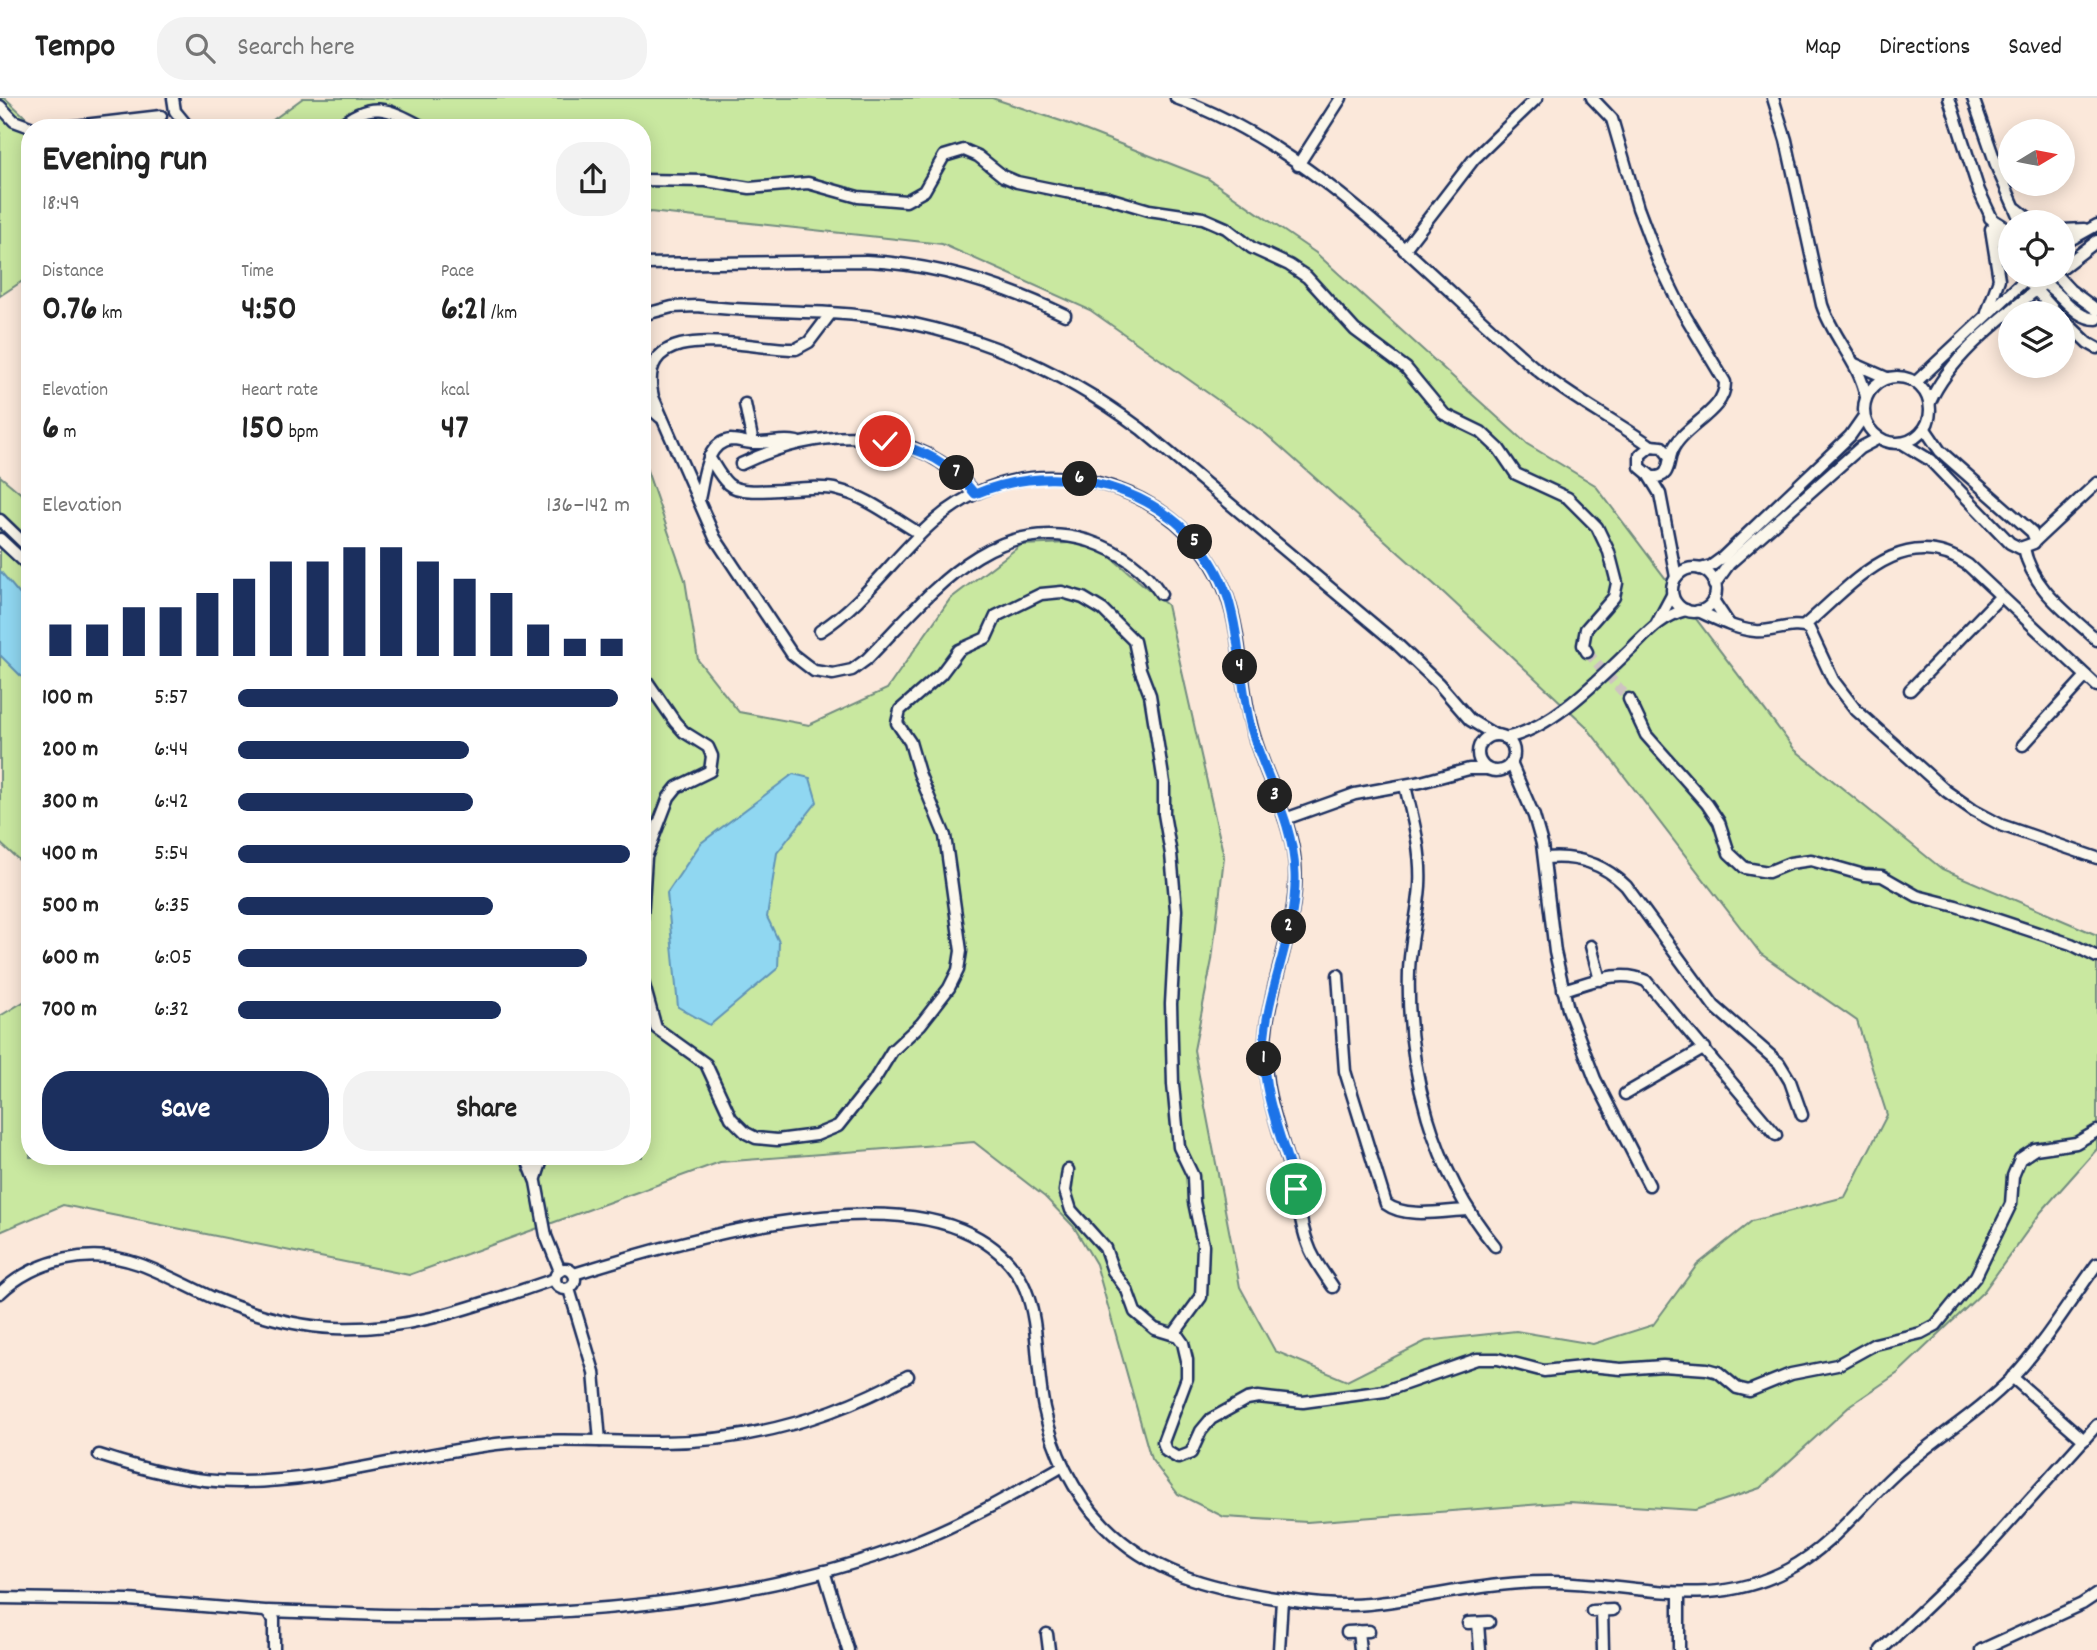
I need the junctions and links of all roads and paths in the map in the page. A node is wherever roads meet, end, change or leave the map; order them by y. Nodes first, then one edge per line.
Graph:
1 (173, 98) edge
2 (1176, 98) edge
3 (1340, 98) edge
4 (1537, 98) edge
5 (1592, 98) edge
6 (1773, 98) edge
7 (1949, 98) edge
8 (1973, 98) edge
9 (0, 106) edge
10 (161, 116) dead end
11 (135, 119) edge
12 (182, 119) edge
13 (349, 119) edge
14 (408, 119) edge
15 (21, 123) edge
16 (1298, 165) junction
17 (651, 180) edge
18 (2013, 206) junction
19 (2015, 210) edge
20 (2018, 210) edge
21 (1990, 218) junction
22 (1998, 223) edge
23 (2093, 227) edge
24 (2075, 229) edge
25 (1998, 234) edge
26 (2075, 237) edge
27 (2097, 241) edge
28 (1404, 250) junction
29 (2075, 258) edge
30 (651, 264) edge
31 (2015, 287) edge
32 (2033, 287) edge
33 (2040, 287) edge
34 (2050, 287) edge
35 (2067, 287) edge
36 (2035, 291) junction
37 (2045, 301) edge
38 (2097, 310) edge
39 (651, 312) edge
40 (831, 313) junction
41 (1065, 315) dead end
42 (1986, 317) junction
43 (2097, 319) edge
44 (1998, 327) edge
45 (1994, 328) junction
46 (2075, 331) edge
47 (2097, 348) edge
48 (1855, 364) junction
49 (1887, 378) junction
50 (1916, 382) junction
51 (1866, 397) junction
52 (1930, 402) junction
53 (745, 404) dead end
54 (651, 409) edge
55 (1864, 416) junction
56 (663, 420) junction
57 (1925, 429) junction
58 (1625, 430) junction
59 (1682, 436) junction
60 (1879, 438) junction
61 (753, 443) junction
62 (801, 443) junction
63 (1902, 443) junction
64 (1651, 446) junction
65 (1662, 447) junction
66 (709, 457) junction
67 (1670, 457) junction
68 (1639, 458) junction
69 (741, 464) dead end
70 (1667, 472) junction
71 (1648, 476) junction
72 (2097, 483) edge
73 (975, 494) junction
74 (1661, 500) junction
75 (699, 501) junction
76 (0, 520) edge
77 (919, 533) junction
78 (0, 539) edge
79 (21, 540) edge
80 (2035, 541) junction
81 (2024, 548) junction
82 (1671, 551) junction
83 (21, 559) edge
84 (1695, 569) junction
85 (1676, 577) junction
86 (1714, 585) junction
87 (1161, 594) dead end
88 (1672, 595) junction
89 (2000, 597) junction
90 (1713, 600) junction
91 (1686, 610) junction
92 (1698, 611) junction
93 (1657, 623) junction
94 (1730, 624) junction
95 (1804, 626) junction
96 (820, 631) dead end
97 (2097, 639) edge
98 (1587, 652) dead end
99 (2086, 676) junction
100 (2097, 686) edge
101 (651, 690) edge
102 (1910, 690) dead end
103 (1629, 699) tunnel mouth
104 (1470, 720) junction
105 (1532, 730) junction
106 (1500, 737) junction
107 (2023, 745) dead end
108 (1479, 750) junction
109 (1514, 751) junction
110 (1511, 763) junction
111 (1465, 770) junction
112 (1492, 770) junction
113 (1405, 786) junction
114 (1522, 790) junction
115 (1285, 819) junction
116 (651, 844) edge
117 (1545, 858) junction
118 (2097, 858) edge
119 (1591, 946) dead end
120 (2097, 957) edge
121 (1338, 975) dead end
122 (1600, 980) junction
123 (1563, 990) junction
124 (651, 1010) edge
125 (1705, 1048) junction
126 (1625, 1094) dead end
127 (1802, 1115) dead end
128 (2097, 1131) edge
129 (1776, 1135) dead end
130 (530, 1165) edge
131 (540, 1165) edge
132 (1068, 1170) dead end
133 (536, 1182) junction
134 (1649, 1185) dead end
135 (1467, 1210) junction
136 (1494, 1246) dead end
137 (2097, 1264) edge
138 (574, 1274) junction
139 (558, 1275) junction
140 (1333, 1287) dead end
141 (569, 1289) junction
142 (0, 1293) edge
143 (1174, 1335) junction
144 (908, 1376) dead end
145 (2012, 1377) junction
146 (2097, 1425) edge
147 (2084, 1440) junction
148 (600, 1441) junction
149 (99, 1455) dead end
150 (1063, 1465) junction
151 (824, 1572) junction
152 (1679, 1594) junction
153 (2097, 1594) edge
154 (0, 1598) edge
155 (1282, 1599) junction
156 (1602, 1611) dead end
157 (268, 1612) junction
158 (1489, 1622) dead end
159 (1358, 1631) dead end
160 (1047, 1634) dead end
161 (274, 1650) edge
162 (848, 1650) edge
163 (1049, 1650) edge
164 (1279, 1650) edge
165 (1360, 1650) edge
166 (1480, 1650) edge
167 (1603, 1650) edge
168 (1679, 1650) edge
169 (1881, 1650) edge
170 (1980, 1650) edge

1 - 12 street
2 - 16 street
3 - 16 street
4 - 28 street
5 - 59 street
6 - 48 street
7 - 21 street
8 - 18 street
9 - 15 street
10 - 11 street
13 - 14 street
16 - 28 street
17 - 98 street
18 - 19 street
18 - 20 street
21 - 22 street
21 - 25 street
21 - 42 street
23 - 24 street
23 - 26 street
27 - 29 street
28 - 58 street
30 - 41 street
31 - 42 street
32 - 36 street
33 - 36 street
34 - 43 street
35 - 38 street
36 - 37 street
36 - 45 street
39 - 40 street
40 - 56 street
40 - 104 street
42 - 50 street
44 - 45 street
45 - 52 street
46 - 47 street
48 - 49 street
48 - 51 street
49 - 50 street
49 - 51 street
50 - 52 street
51 - 55 street
52 - 57 street
53 - 61 street
54 - 56 street
55 - 60 street
55 - 84 street
56 - 75 street
57 - 63 street
57 - 80 street
58 - 64 street
58 - 68 street
59 - 65 street
59 - 67 street
60 - 63 street
60 - 86 street
61 - 62 street
61 - 66 street
62 - 69 street
62 - 73 street
63 - 81 street
64 - 65 street
64 - 68 street
65 - 67 street
66 - 75 street
66 - 77 street
67 - 70 street
68 - 71 street
70 - 71 street
70 - 74 street
71 - 74 street
72 - 80 street
73 - 77 street
73 - 115 street
74 - 82 street
75 - 87 street
76 - 79 street
77 - 96 street
78 - 83 street
80 - 81 street
81 - 97 street
82 - 84 street
82 - 85 street
84 - 85 street
84 - 86 street
85 - 88 street
86 - 90 street
88 - 91 street
88 - 93 street
89 - 95 street
89 - 99 street
89 - 102 street
90 - 92 street
90 - 94 street
91 - 92 street
91 - 93 street
92 - 94 street
93 - 105 street
94 - 95 street
95 - 118 street
99 - 100 street
99 - 107 street
101 - 116 street
103 - 120 street
104 - 106 street
104 - 108 street
105 - 106 street
105 - 109 street
106 - 108 street
106 - 109 street
108 - 111 street
108 - 112 street
109 - 110 street
110 - 112 street
110 - 114 street
111 - 112 street
111 - 113 street
112 - 114 street
113 - 115 street
113 - 135 street
114 - 117 street
115 - 140 street
117 - 123 street
117 - 127 street
119 - 122 street
121 - 135 street
122 - 123 street
122 - 125 street
123 - 134 street
124 - 143 street
125 - 126 street
125 - 129 street
128 - 143 street
130 - 133 street
131 - 133 street
132 - 143 street
133 - 139 street
135 - 136 street
137 - 145 street
138 - 139 street
138 - 141 street
138 - 150 street
139 - 141 street
139 - 142 street
141 - 148 street
144 - 148 street
145 - 147 street
145 - 152 street
146 - 147 street
147 - 169 street
148 - 149 street
150 - 151 street
150 - 155 street
151 - 157 street
151 - 162 street
152 - 155 street
152 - 168 street
153 - 170 street
154 - 157 street
155 - 164 street
156 - 167 street
157 - 161 street
158 - 166 street
159 - 165 street
160 - 163 street

